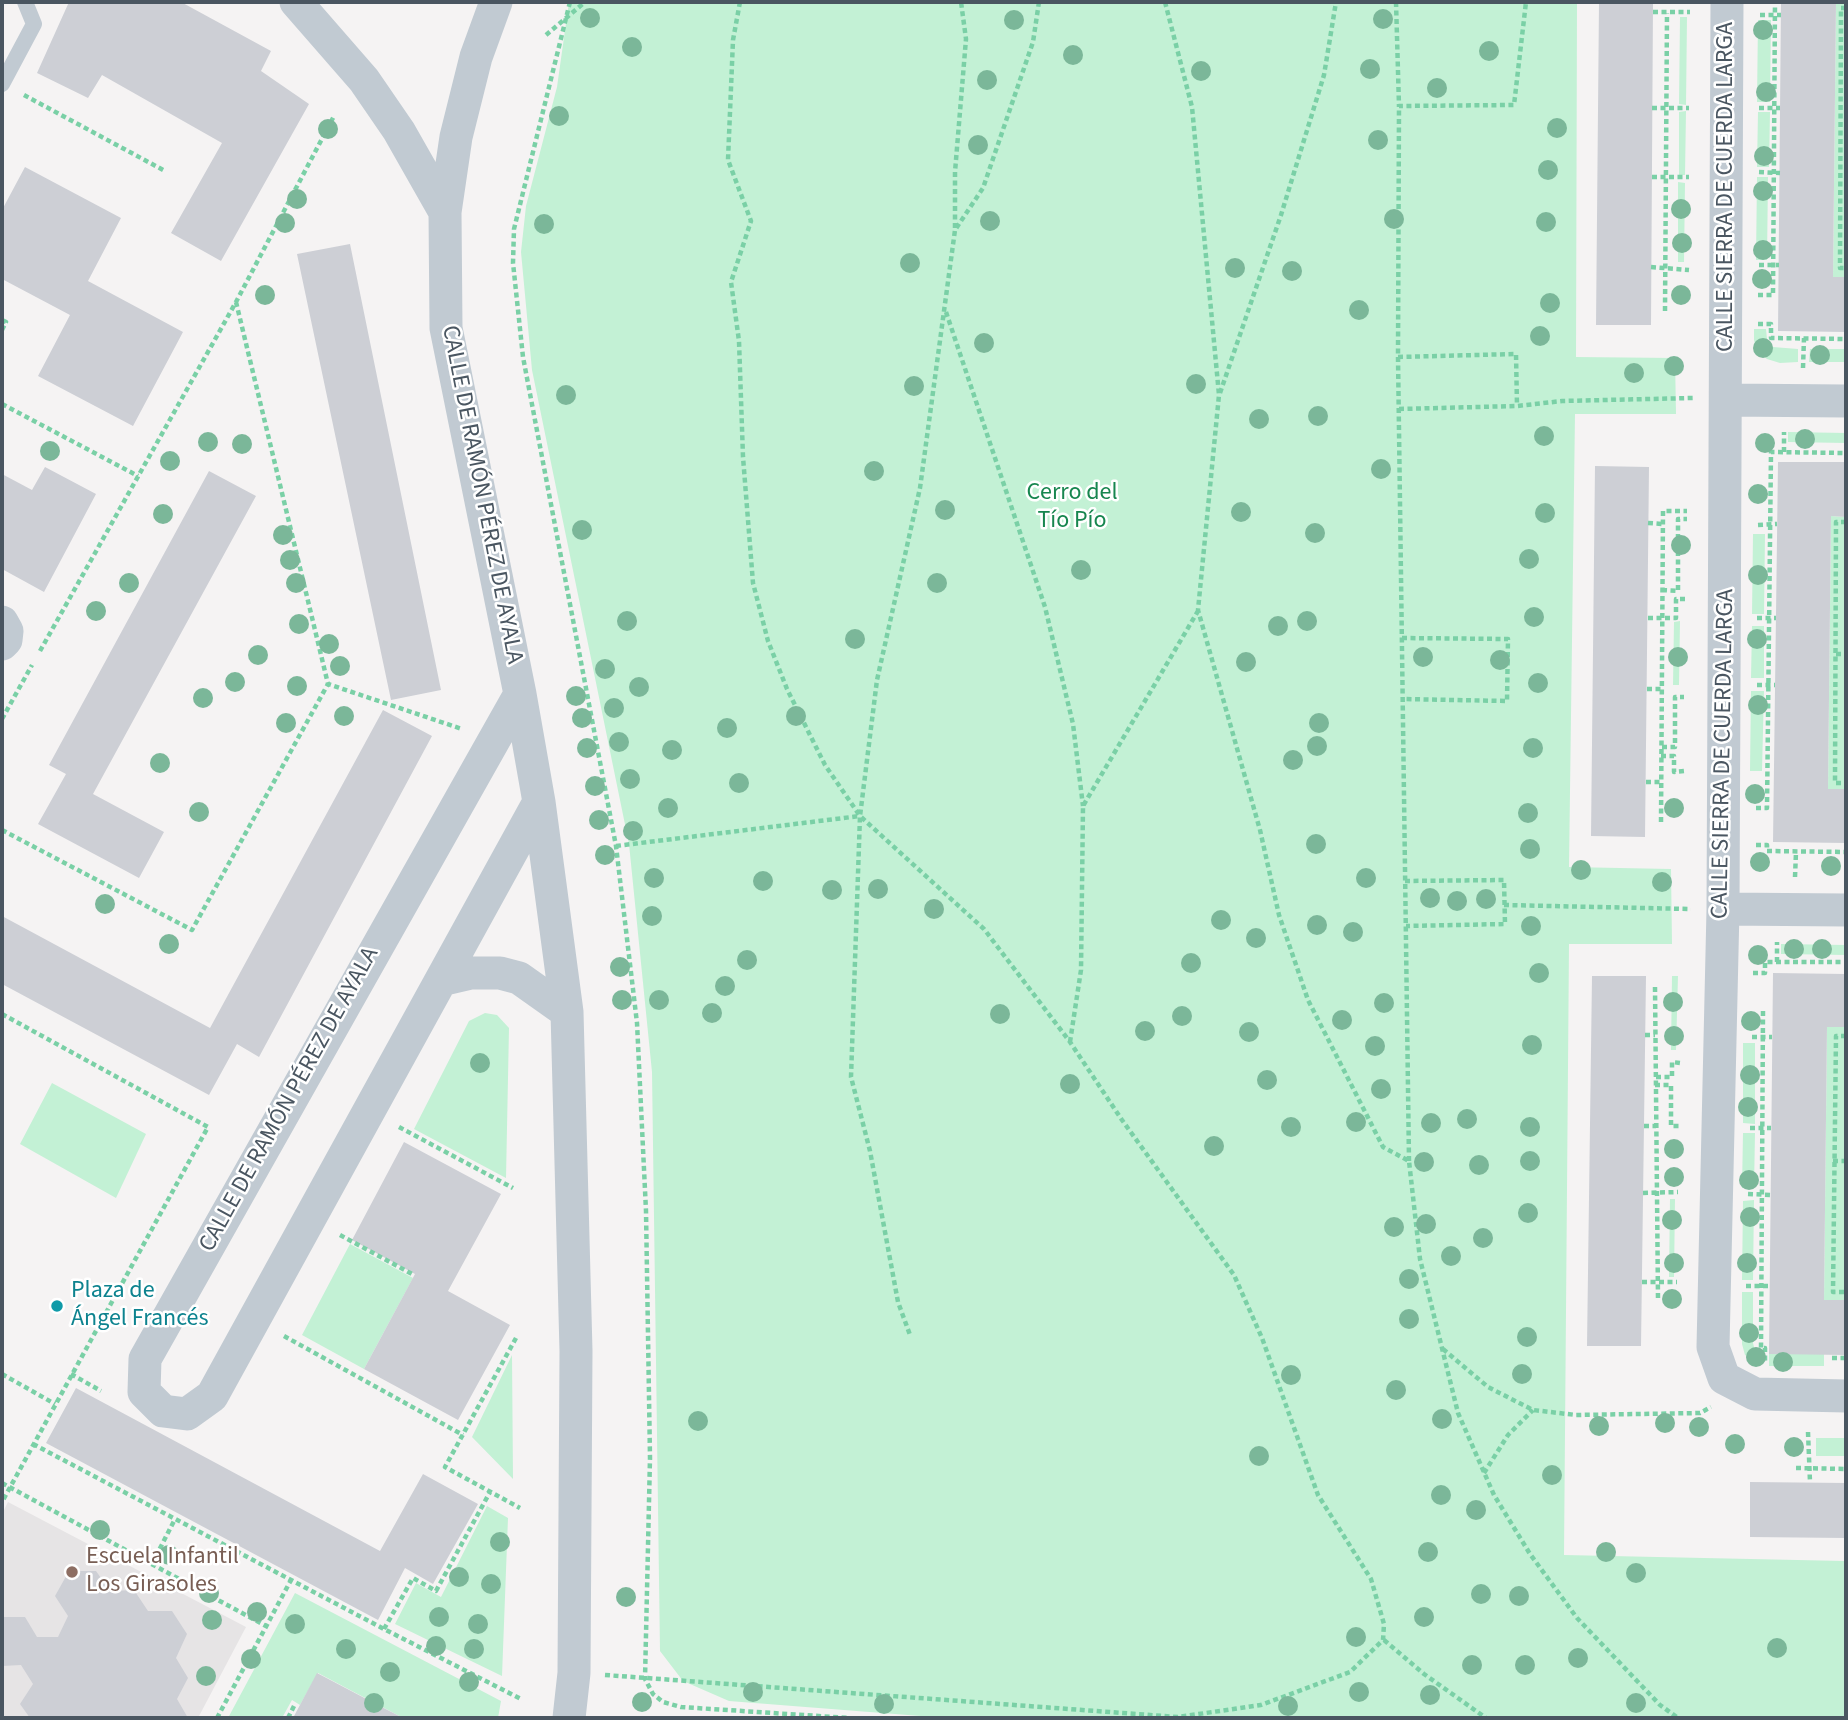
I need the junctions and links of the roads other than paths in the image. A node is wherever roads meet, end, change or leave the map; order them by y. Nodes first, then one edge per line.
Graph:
1 (24, 2) edge
2 (296, 2) edge
3 (496, 2) edge
4 (1727, 2) edge
5 (2, 84) edge
6 (445, 212) junction
7 (1726, 400) junction
8 (1846, 401) edge
9 (2, 622) edge
10 (2, 644) edge
11 (520, 694) junction
12 (539, 802) junction
13 (1723, 909) junction
14 (1846, 910) edge
15 (441, 980) junction
16 (567, 1012) junction
17 (1846, 1396) edge
18 (569, 1718) edge

1 - 5 lane
2 - 6 street
3 - 6 street, CALLE DE RAMÓN PÉREZ DE AYALA
4 - 7 street, CALLE SIERRA DE CUERDA LARGA
6 - 11 street, CALLE DE RAMÓN PÉREZ DE AYALA
7 - 8 street
7 - 13 street, CALLE SIERRA DE CUERDA LARGA
9 - 10 street
11 - 12 street, CALLE DE RAMÓN PÉREZ DE AYALA
11 - 15 street, CALLE DE RAMÓN PÉREZ DE AYALA
12 - 15 street, CALLE DE RAMÓN PÉREZ DE AYALA
12 - 16 street, CALLE DE RAMÓN PÉREZ DE AYALA
13 - 14 street
13 - 17 street, CALLE SIERRA DE CUERDA LARGA
15 - 16 street
16 - 18 street, CALLE DE RAMÓN PÉREZ DE AYALA

